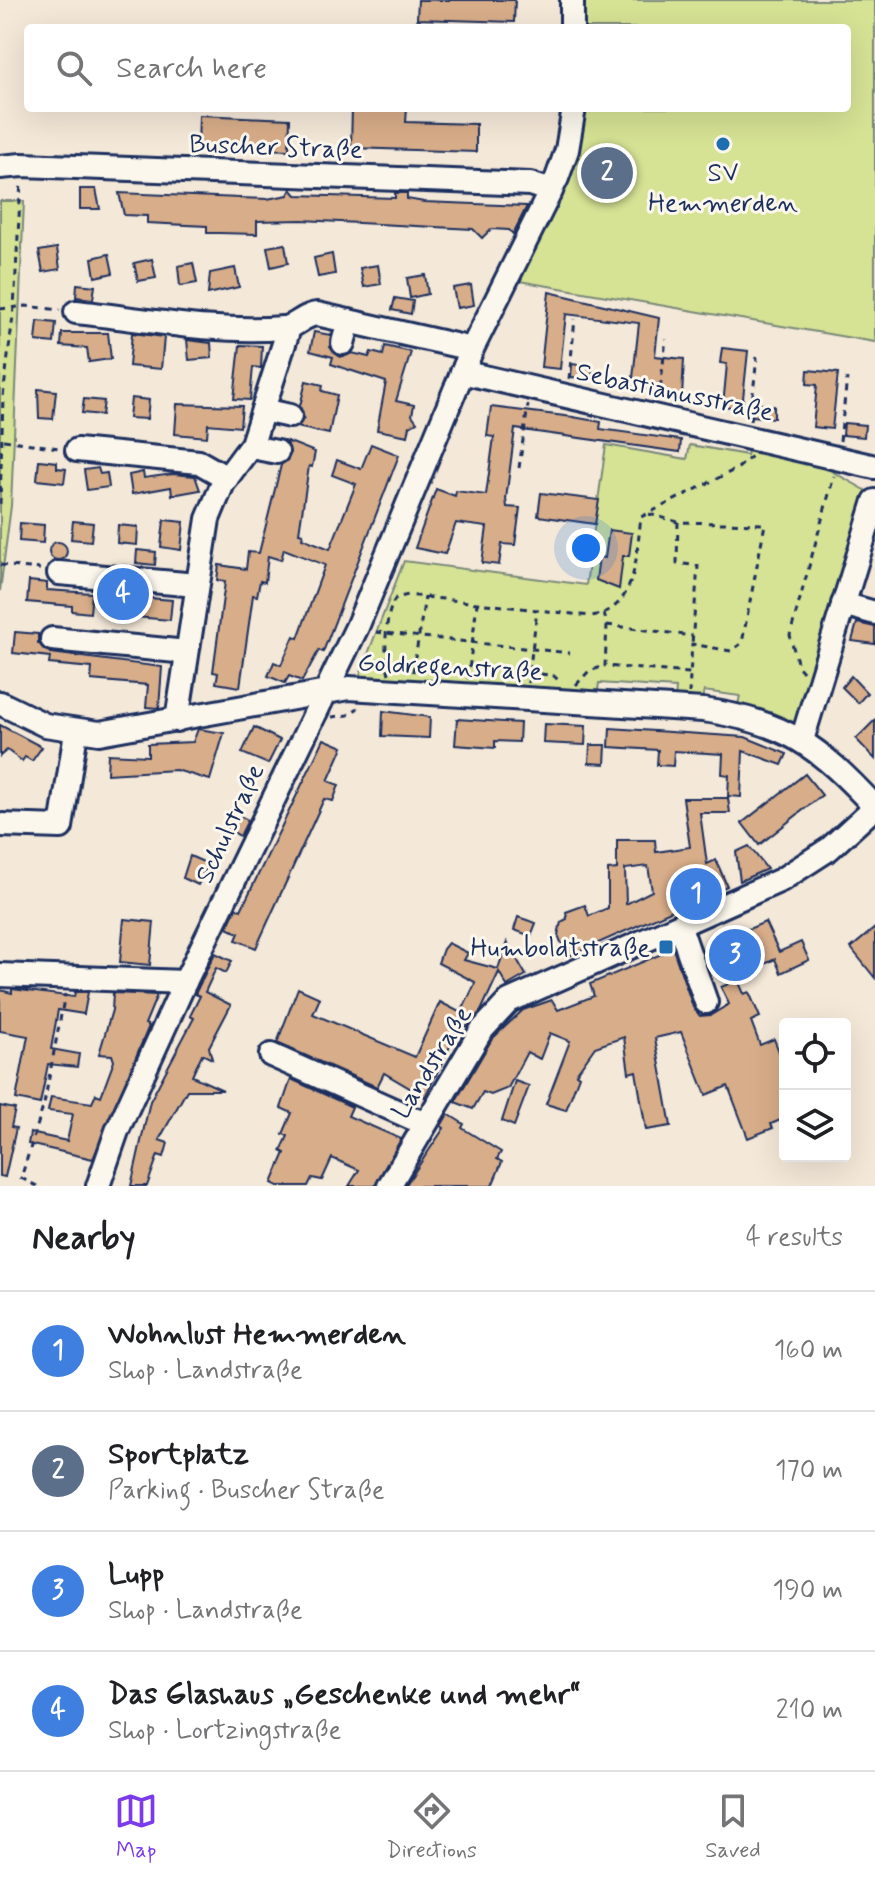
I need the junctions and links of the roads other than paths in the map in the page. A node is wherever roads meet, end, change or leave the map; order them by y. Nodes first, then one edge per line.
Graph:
1 (572, 0) edge
2 (572, 24) edge
3 (573, 112) edge
4 (11, 166) edge
5 (551, 191) junction
6 (76, 312) road end
7 (349, 321) junction
8 (289, 328) junction
9 (343, 343) dead end
10 (472, 349) junction
11 (462, 372) junction
12 (263, 410) junction
13 (290, 416) dead end
14 (251, 447) junction
15 (77, 450) road end
16 (277, 452) dead end
17 (875, 467) edge
18 (227, 478) junction
19 (875, 501) edge
20 (59, 573) road end
21 (197, 585) junction
22 (843, 604) junction
23 (875, 613) edge
24 (52, 639) dead end
25 (187, 652) junction
26 (328, 690) junction
27 (0, 704) edge
28 (177, 720) junction
29 (76, 732) junction
30 (802, 740) junction
31 (872, 816) edge
32 (0, 825) edge
33 (680, 927) junction
34 (0, 975) edge
35 (185, 982) junction
36 (706, 1002) dead end
37 (271, 1055) dead end
38 (425, 1124) junction
39 (98, 1186) edge
40 (389, 1186) edge

1 - 2 street
3 - 5 street
4 - 5 street, Buscher Straße
5 - 10 street
6 - 8 street
7 - 8 street
7 - 9 street
7 - 10 street
8 - 12 street
10 - 11 street
11 - 17 street, Sebastianusstraße
11 - 26 street
12 - 13 street
12 - 14 street
14 - 16 street
14 - 18 street
15 - 18 street
18 - 21 street
19 - 22 street
20 - 21 street
21 - 25 street
22 - 23 street
22 - 30 street
24 - 25 street
25 - 28 street
26 - 28 street, Goldregenstraße
26 - 30 street, Goldregenstraße
26 - 35 street, Schulstraße
27 - 29 street, Goldregenstraße
28 - 29 street, Goldregenstraße
29 - 32 street
30 - 31 street, Goldregenstraße
31 - 33 street, Landstraße
33 - 36 street
33 - 38 street, Landstraße
34 - 35 street
35 - 39 street, Schulstraße
37 - 38 street
38 - 40 street, Landstraße

